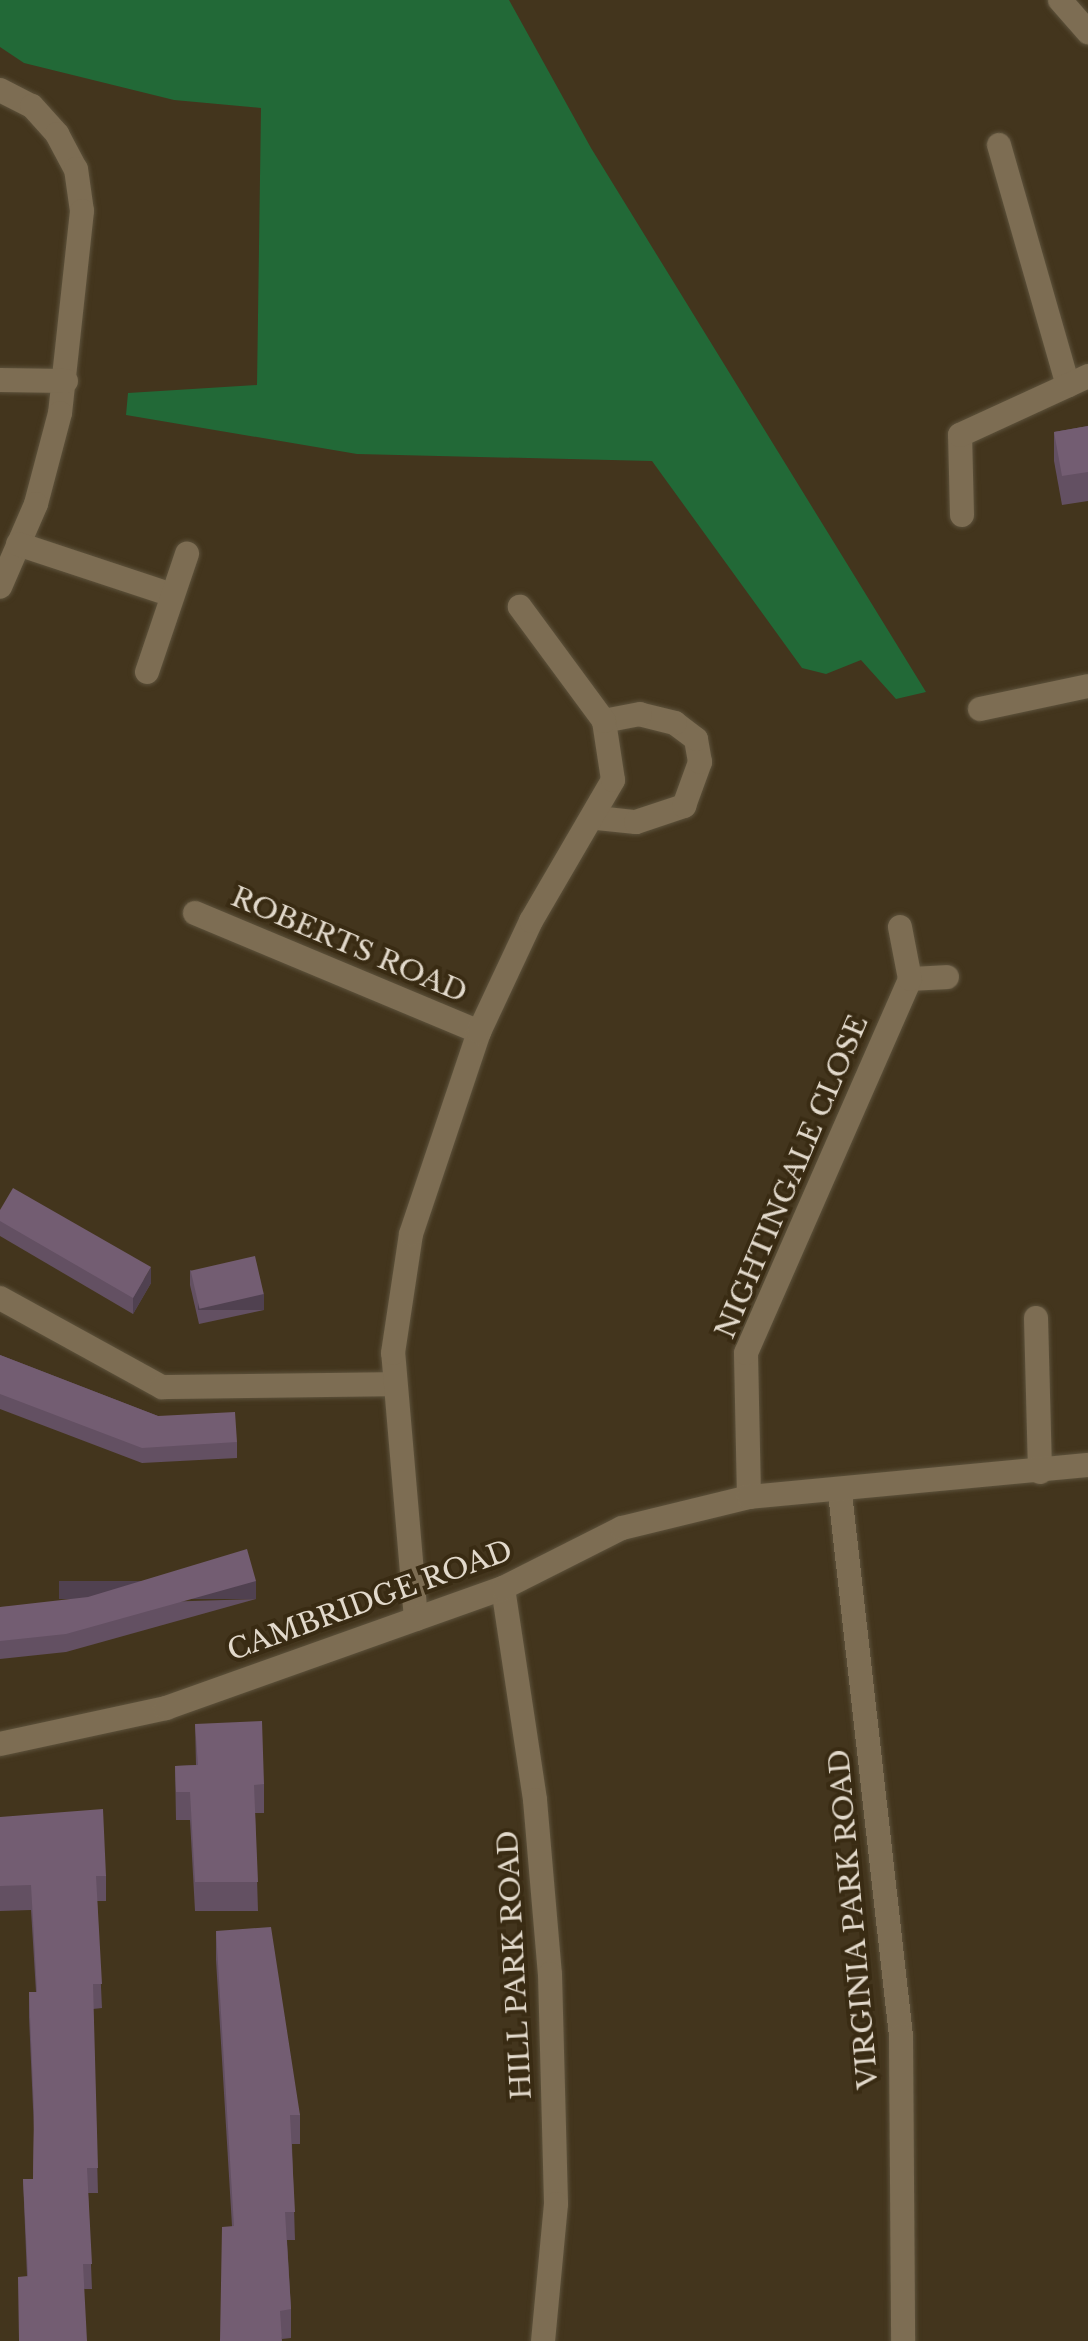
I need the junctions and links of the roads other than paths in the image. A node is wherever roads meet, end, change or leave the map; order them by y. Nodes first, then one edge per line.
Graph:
1 (1060, 0) edge
2 (1088, 32) edge
3 (0, 90) edge
4 (999, 145) dead end
5 (0, 380) edge
6 (66, 381) junction
7 (1078, 381) edge
8 (962, 515) dead end
9 (18, 544) junction
10 (187, 554) dead end
11 (0, 587) edge
12 (172, 595) junction
13 (520, 607) dead end
14 (147, 672) dead end
15 (1088, 686) edge
16 (980, 709) dead end
17 (604, 721) junction
18 (597, 818) junction
19 (195, 913) dead end
20 (900, 927) dead end
21 (947, 977) dead end
22 (910, 979) junction
23 (479, 1032) junction
24 (0, 1298) edge
25 (1036, 1318) dead end
26 (394, 1384) junction
27 (1088, 1465) edge
28 (1040, 1472) junction
29 (840, 1493) junction
30 (749, 1497) junction
31 (503, 1588) junction
32 (416, 1619) junction
33 (0, 1744) edge
34 (543, 2341) edge
35 (903, 2341) edge

1 - 2 street
3 - 6 street
4 - 7 street
5 - 6 street
6 - 9 street
7 - 8 street
9 - 11 street
9 - 12 street
10 - 12 street
12 - 14 street
13 - 17 street
15 - 16 street
17 - 18 street
17 - 18 street
18 - 23 street
19 - 23 street, ROBERTS ROAD
20 - 22 street
21 - 22 street
22 - 30 street, NIGHTINGALE CLOSE
23 - 26 street
24 - 26 street
25 - 28 street
26 - 32 street
27 - 28 street, CAMBRIDGE ROAD
28 - 29 street, CAMBRIDGE ROAD
29 - 30 street, CAMBRIDGE ROAD
29 - 35 street, VIRGINIA PARK ROAD
30 - 31 street, CAMBRIDGE ROAD
31 - 32 street, CAMBRIDGE ROAD
31 - 34 street, HILL PARK ROAD
32 - 33 street, CAMBRIDGE ROAD

